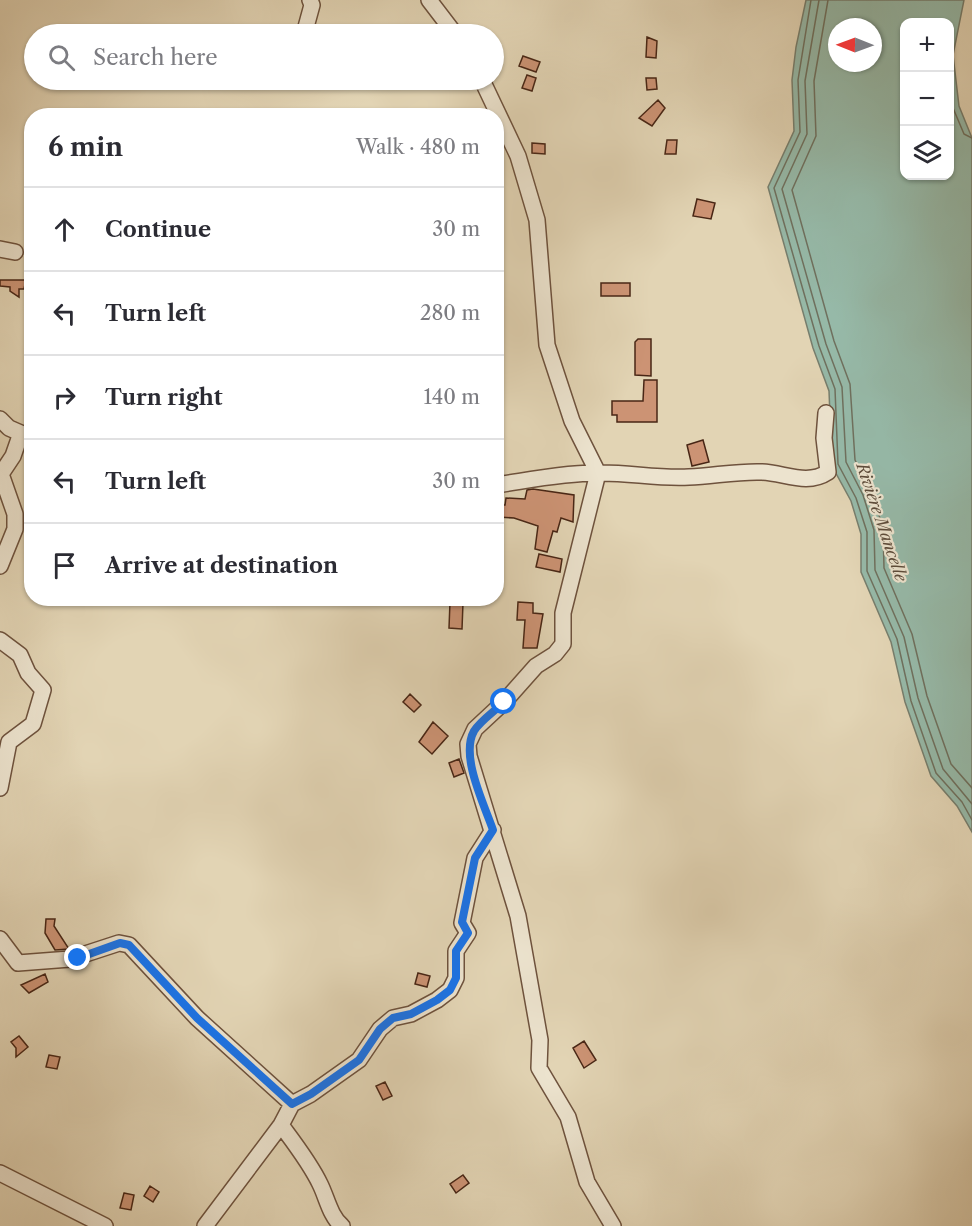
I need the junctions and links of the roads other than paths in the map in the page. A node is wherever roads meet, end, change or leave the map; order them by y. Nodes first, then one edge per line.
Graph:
1 (310, 0) edge
2 (429, 0) edge
3 (307, 24) edge
4 (447, 24) edge
5 (487, 90) edge
6 (495, 108) edge
7 (504, 126) edge
8 (826, 413) dead end
9 (0, 420) edge
10 (24, 434) edge
11 (24, 438) edge
12 (598, 472) junction
13 (504, 484) edge
14 (0, 566) edge
15 (0, 640) edge
16 (0, 788) edge
17 (493, 830) junction
18 (0, 939) edge
19 (292, 1104) junction
20 (281, 1125) junction
21 (0, 1173) edge
22 (105, 1226) edge
23 (205, 1226) edge
24 (342, 1226) edge
25 (613, 1226) edge

1 - 3 street
2 - 4 street
5 - 6 street
7 - 12 street
8 - 12 street
9 - 10 street
11 - 14 street
12 - 13 street
12 - 17 street
15 - 16 street
17 - 19 street
17 - 25 street
18 - 19 street
19 - 20 street
20 - 23 street
20 - 24 street
21 - 22 street

